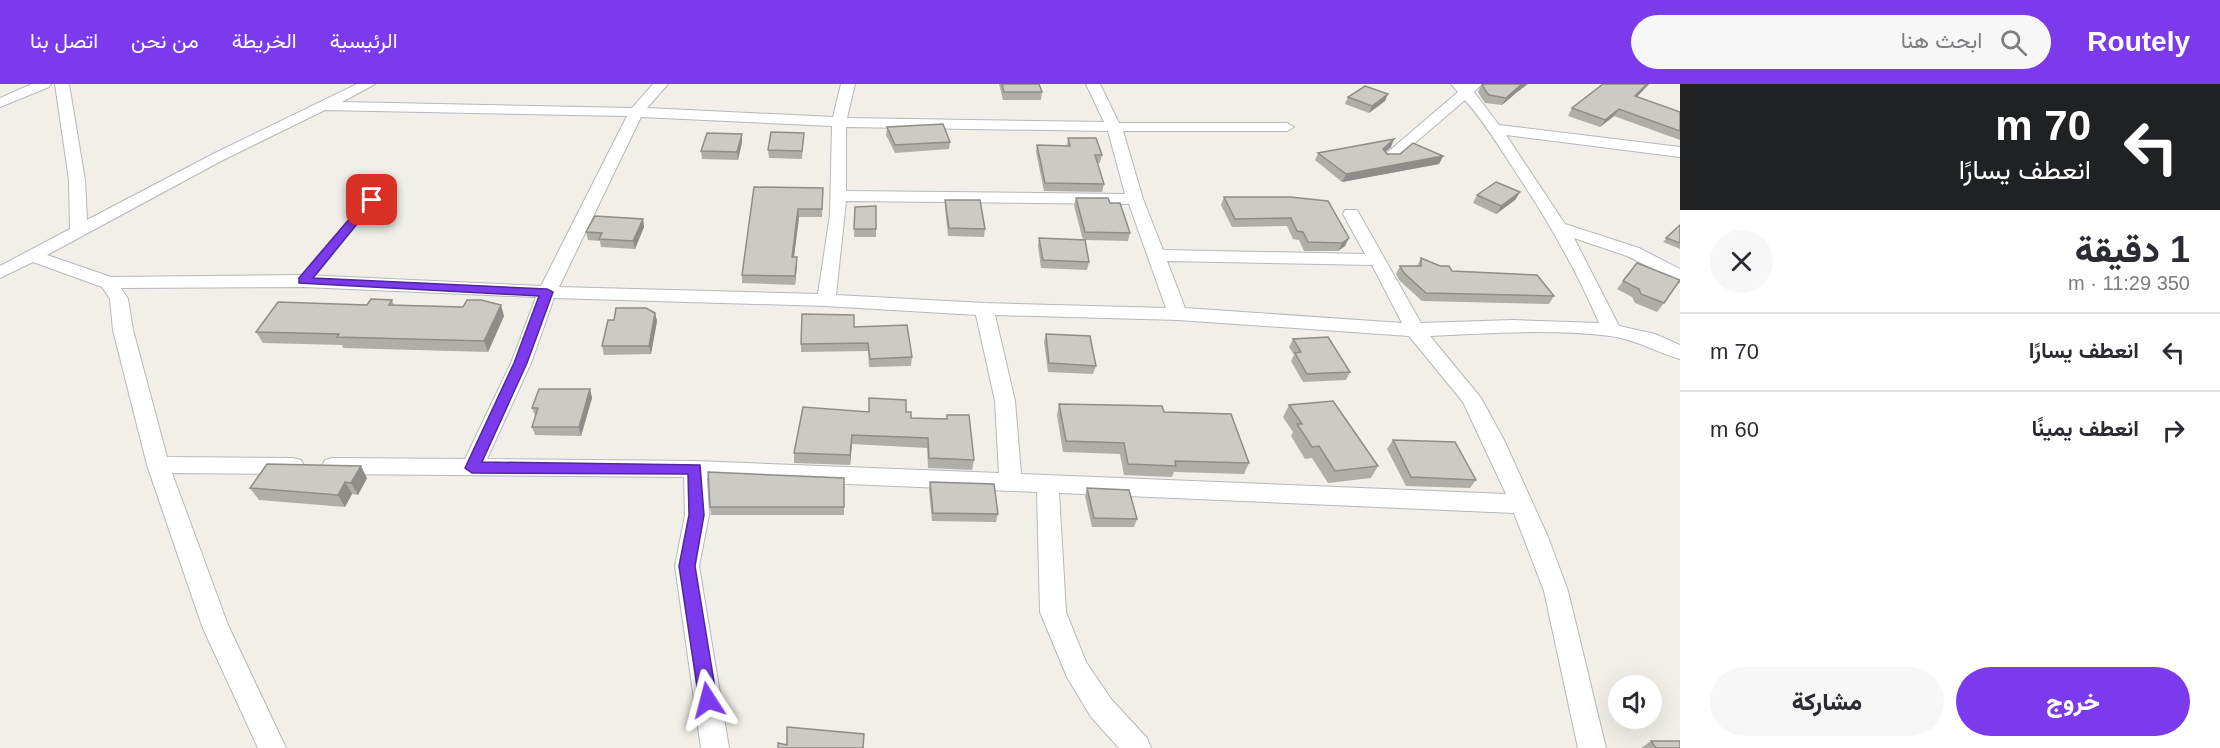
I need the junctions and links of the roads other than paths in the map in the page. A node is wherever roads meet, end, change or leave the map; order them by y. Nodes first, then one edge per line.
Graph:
1 (44, 84) edge
2 (62, 84) edge
3 (368, 84) edge
4 (661, 84) edge
5 (848, 84) edge
6 (1093, 84) edge
7 (1466, 87) edge
8 (0, 103) edge
9 (320, 106) junction
10 (636, 112) junction
11 (839, 122) junction
12 (1114, 127) junction
13 (1287, 127) dead end
14 (1494, 129) junction
15 (1680, 152) edge
16 (1390, 157) edge
17 (385, 183) dead end
18 (838, 196) junction
19 (1135, 199) junction
20 (1351, 214) dead end
21 (1562, 228) junction
22 (79, 230) junction
23 (1156, 255) junction
24 (32, 256) junction
25 (1377, 260) junction
26 (0, 273) edge
27 (1680, 276) edge
28 (304, 281) junction
29 (109, 283) junction
30 (547, 292) junction
31 (826, 300) junction
32 (984, 309) junction
33 (1178, 314) junction
34 (1415, 330) junction
35 (1611, 330) junction
36 (1680, 352) edge
37 (158, 465) junction
38 (472, 468) junction
39 (694, 469) junction
40 (1011, 483) junction
41 (1048, 484) junction
42 (1520, 504) junction
43 (272, 748) edge
44 (715, 748) edge
45 (1137, 748) edge
46 (1592, 748) edge

1 - 8 street
2 - 22 street
3 - 9 street
4 - 10 street
5 - 11 street
6 - 12 street
7 - 14 street
7 - 16 street
9 - 10 street
9 - 22 street
10 - 11 street
10 - 30 street
11 - 12 street
11 - 18 street
12 - 13 street
12 - 19 street
14 - 15 street
14 - 21 street
17 - 28 lane
18 - 19 street
18 - 31 street
19 - 23 street
20 - 25 street
21 - 27 street
21 - 35 street
22 - 24 street
23 - 25 street
23 - 33 street
24 - 26 street
24 - 29 street
25 - 34 street
28 - 29 street
28 - 30 street
29 - 37 street
30 - 31 street
30 - 38 street
31 - 32 street
32 - 33 street
32 - 40 street
33 - 34 street
34 - 35 street
34 - 42 street
35 - 36 street
37 - 38 street
37 - 43 street
38 - 39 street
39 - 40 street
39 - 44 street
40 - 41 street
41 - 42 street
41 - 45 street
42 - 46 street

